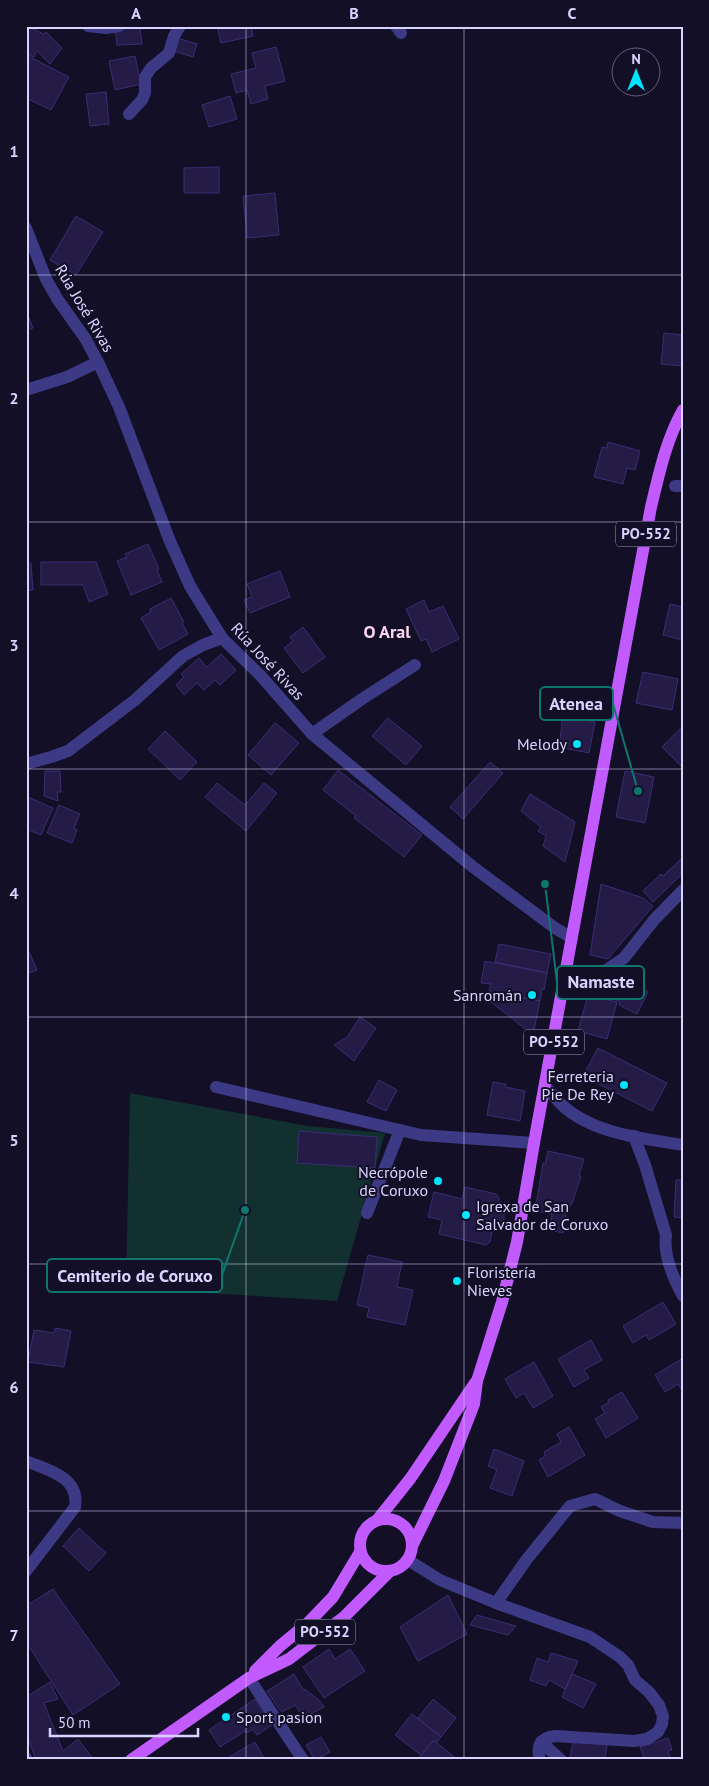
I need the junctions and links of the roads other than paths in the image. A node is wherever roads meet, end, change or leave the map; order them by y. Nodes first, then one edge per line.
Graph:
1 (88, 26) edge
2 (119, 26) edge
3 (180, 26) edge
4 (129, 114) dead end
5 (26, 228) edge
6 (98, 362) junction
7 (26, 390) edge
8 (683, 410) edge
9 (222, 638) junction
10 (415, 665) dead end
11 (312, 734) junction
12 (26, 764) edge
13 (683, 890) edge
14 (572, 938) junction
15 (566, 976) junction
16 (545, 1086) junction
17 (216, 1087) dead end
18 (400, 1130) junction
19 (634, 1136) junction
20 (534, 1143) junction
21 (683, 1145) edge
22 (367, 1213) dead end
23 (683, 1296) edge
24 (477, 1381) junction
25 (26, 1461) edge
26 (378, 1519) junction
27 (683, 1523) edge
28 (412, 1546) junction
29 (360, 1552) junction
30 (408, 1560) junction
31 (390, 1571) junction
32 (26, 1572) edge
33 (496, 1603) junction
34 (249, 1678) junction
35 (541, 1742) junction
36 (131, 1760) edge
37 (303, 1760) edge
38 (540, 1760) edge
39 (560, 1760) edge

1 - 2 street
3 - 4 street
5 - 6 street, Rúa José Rivas
6 - 7 street
6 - 9 street, Rúa José Rivas
8 - 14 main road, PO-552
9 - 11 street, Rúa José Rivas
9 - 12 street
10 - 11 street
11 - 14 street, Rúa José Rivas
13 - 15 street
14 - 15 main road, PO-552
15 - 16 main road, PO-552
16 - 19 street
16 - 20 main road, PO-552
17 - 18 street
18 - 20 street
18 - 22 street
19 - 21 street
19 - 23 street
20 - 24 main road, PO-552
24 - 26 main road, PO-552
24 - 28 main road, PO-552
25 - 32 street
26 - 28 main road
26 - 29 main road, PO-552
27 - 33 street
28 - 30 main road, PO-552
29 - 31 main road
29 - 34 main road, PO-552
30 - 31 main road, PO-552
30 - 33 street
31 - 34 main road, PO-552
33 - 35 street
34 - 36 main road, PO-552
34 - 37 street
35 - 38 street
35 - 39 street

